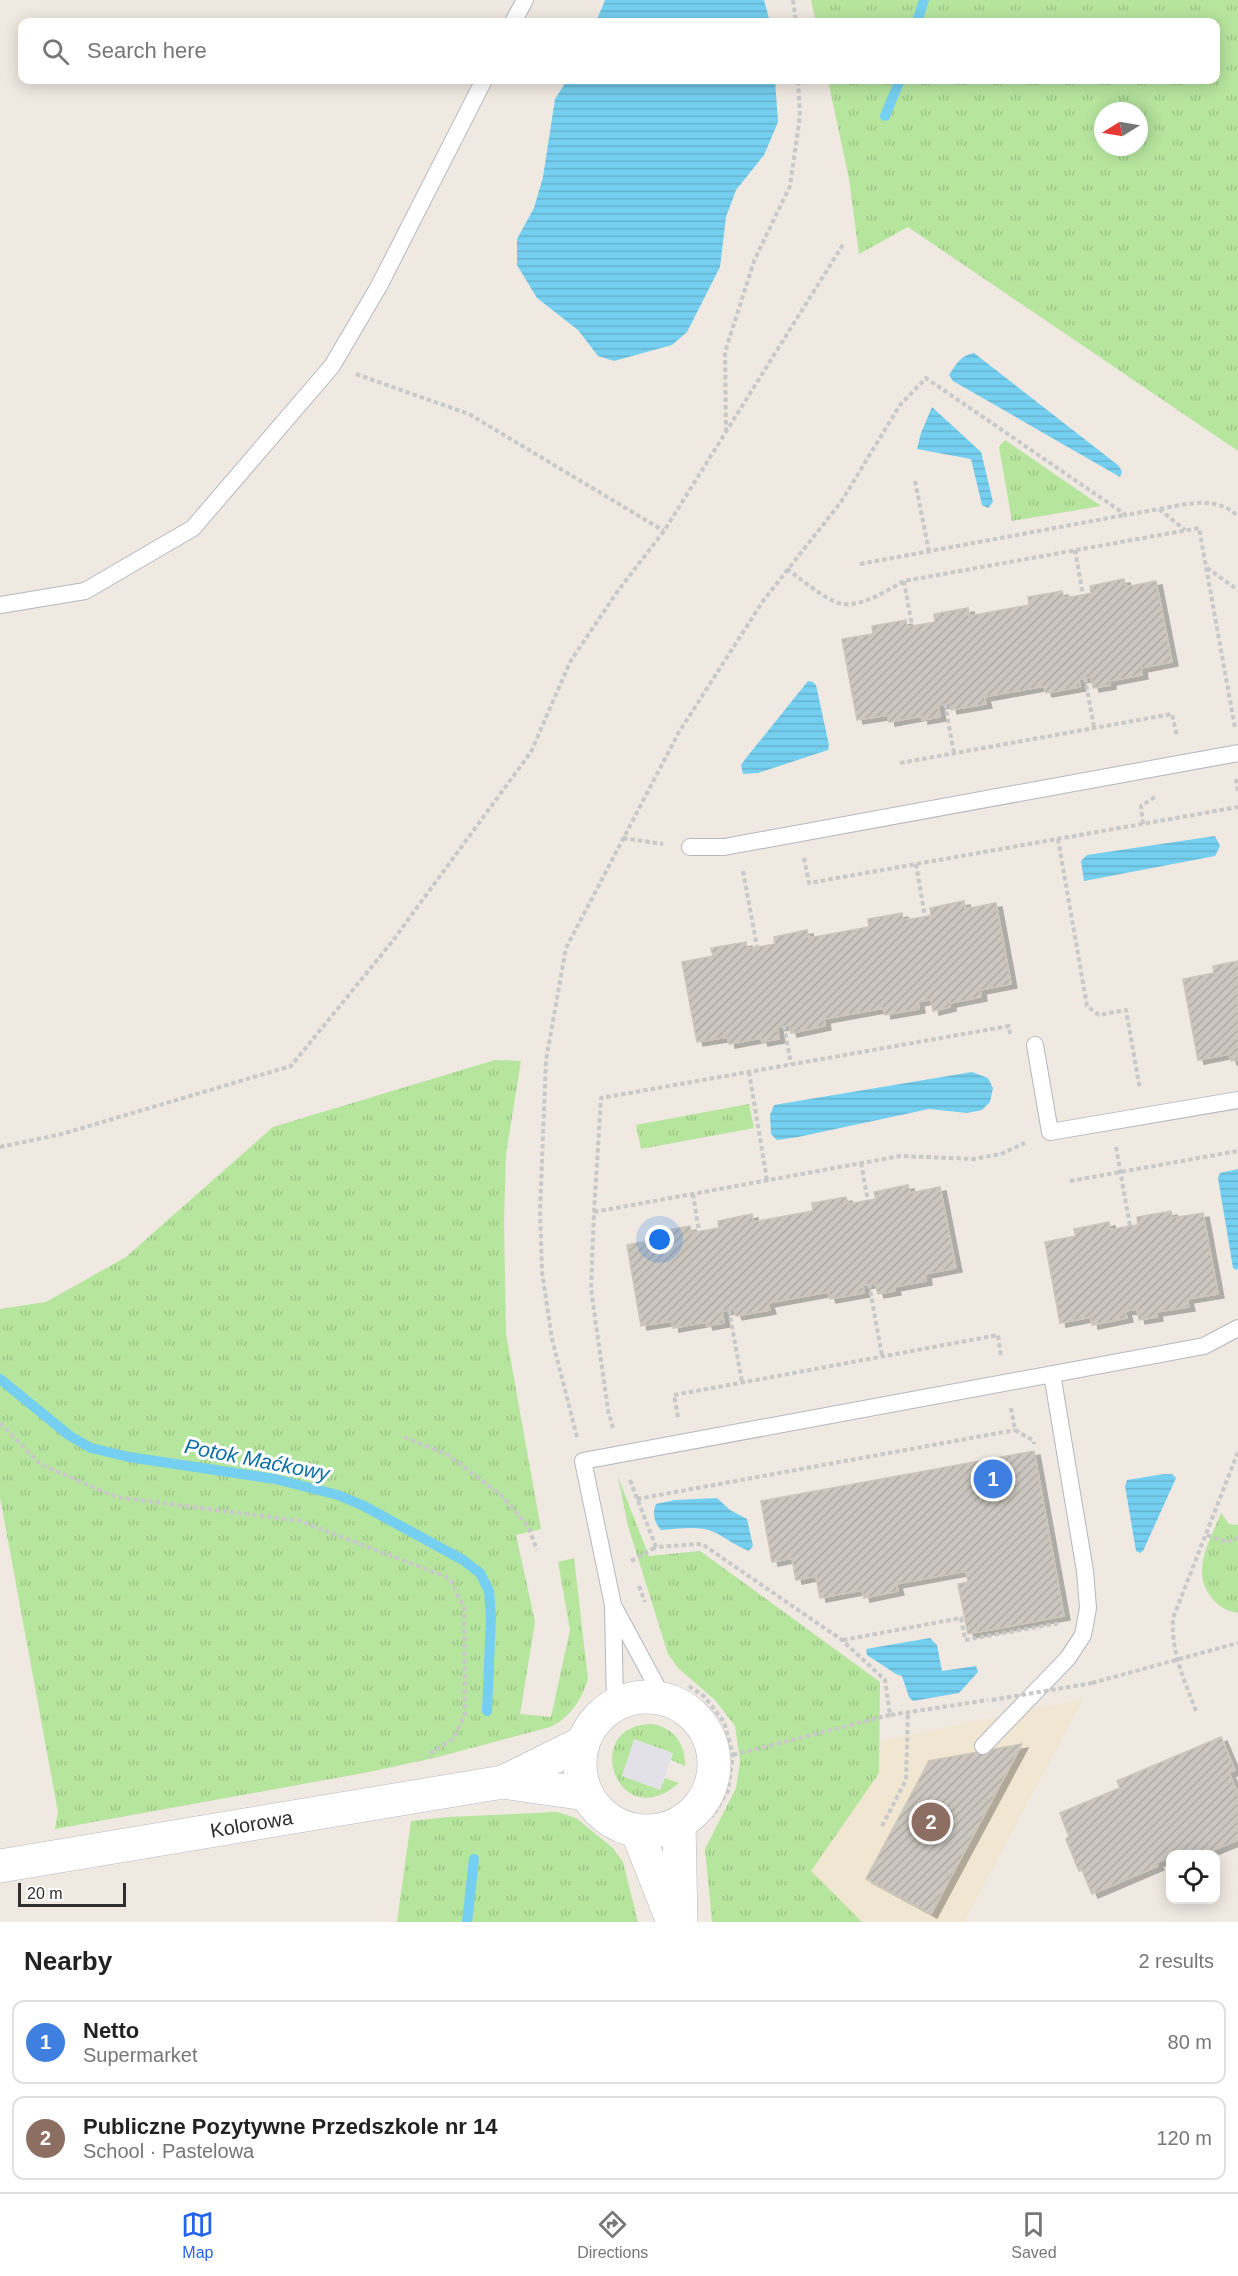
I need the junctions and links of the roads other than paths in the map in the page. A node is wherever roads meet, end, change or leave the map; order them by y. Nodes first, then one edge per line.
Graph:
1 (525, 0) edge
2 (515, 18) edge
3 (482, 84) edge
4 (0, 605) edge
5 (1238, 753) edge
6 (690, 847) road end
7 (1035, 1045) road end
8 (1238, 1100) edge
9 (1238, 1328) edge
10 (1052, 1374) junction
11 (613, 1605) junction
12 (663, 1698) junction
13 (615, 1704) junction
14 (582, 1743) junction
15 (983, 1746) dead end
16 (503, 1782) junction
17 (586, 1794) junction
18 (679, 1824) junction
19 (637, 1831) junction
20 (0, 1866) edge
21 (673, 1922) edge
22 (681, 1922) edge

1 - 2 lane
3 - 4 lane
5 - 6 lane
7 - 8 lane
9 - 10 lane
10 - 11 lane
10 - 15 lane
11 - 12 lane
11 - 13 lane
12 - 13 street
12 - 18 street
13 - 14 street
14 - 16 street, Kolorowa
14 - 17 street
16 - 17 street, Kolorowa
16 - 20 street, Kolorowa
17 - 19 street
18 - 19 street
18 - 22 street
19 - 21 street

